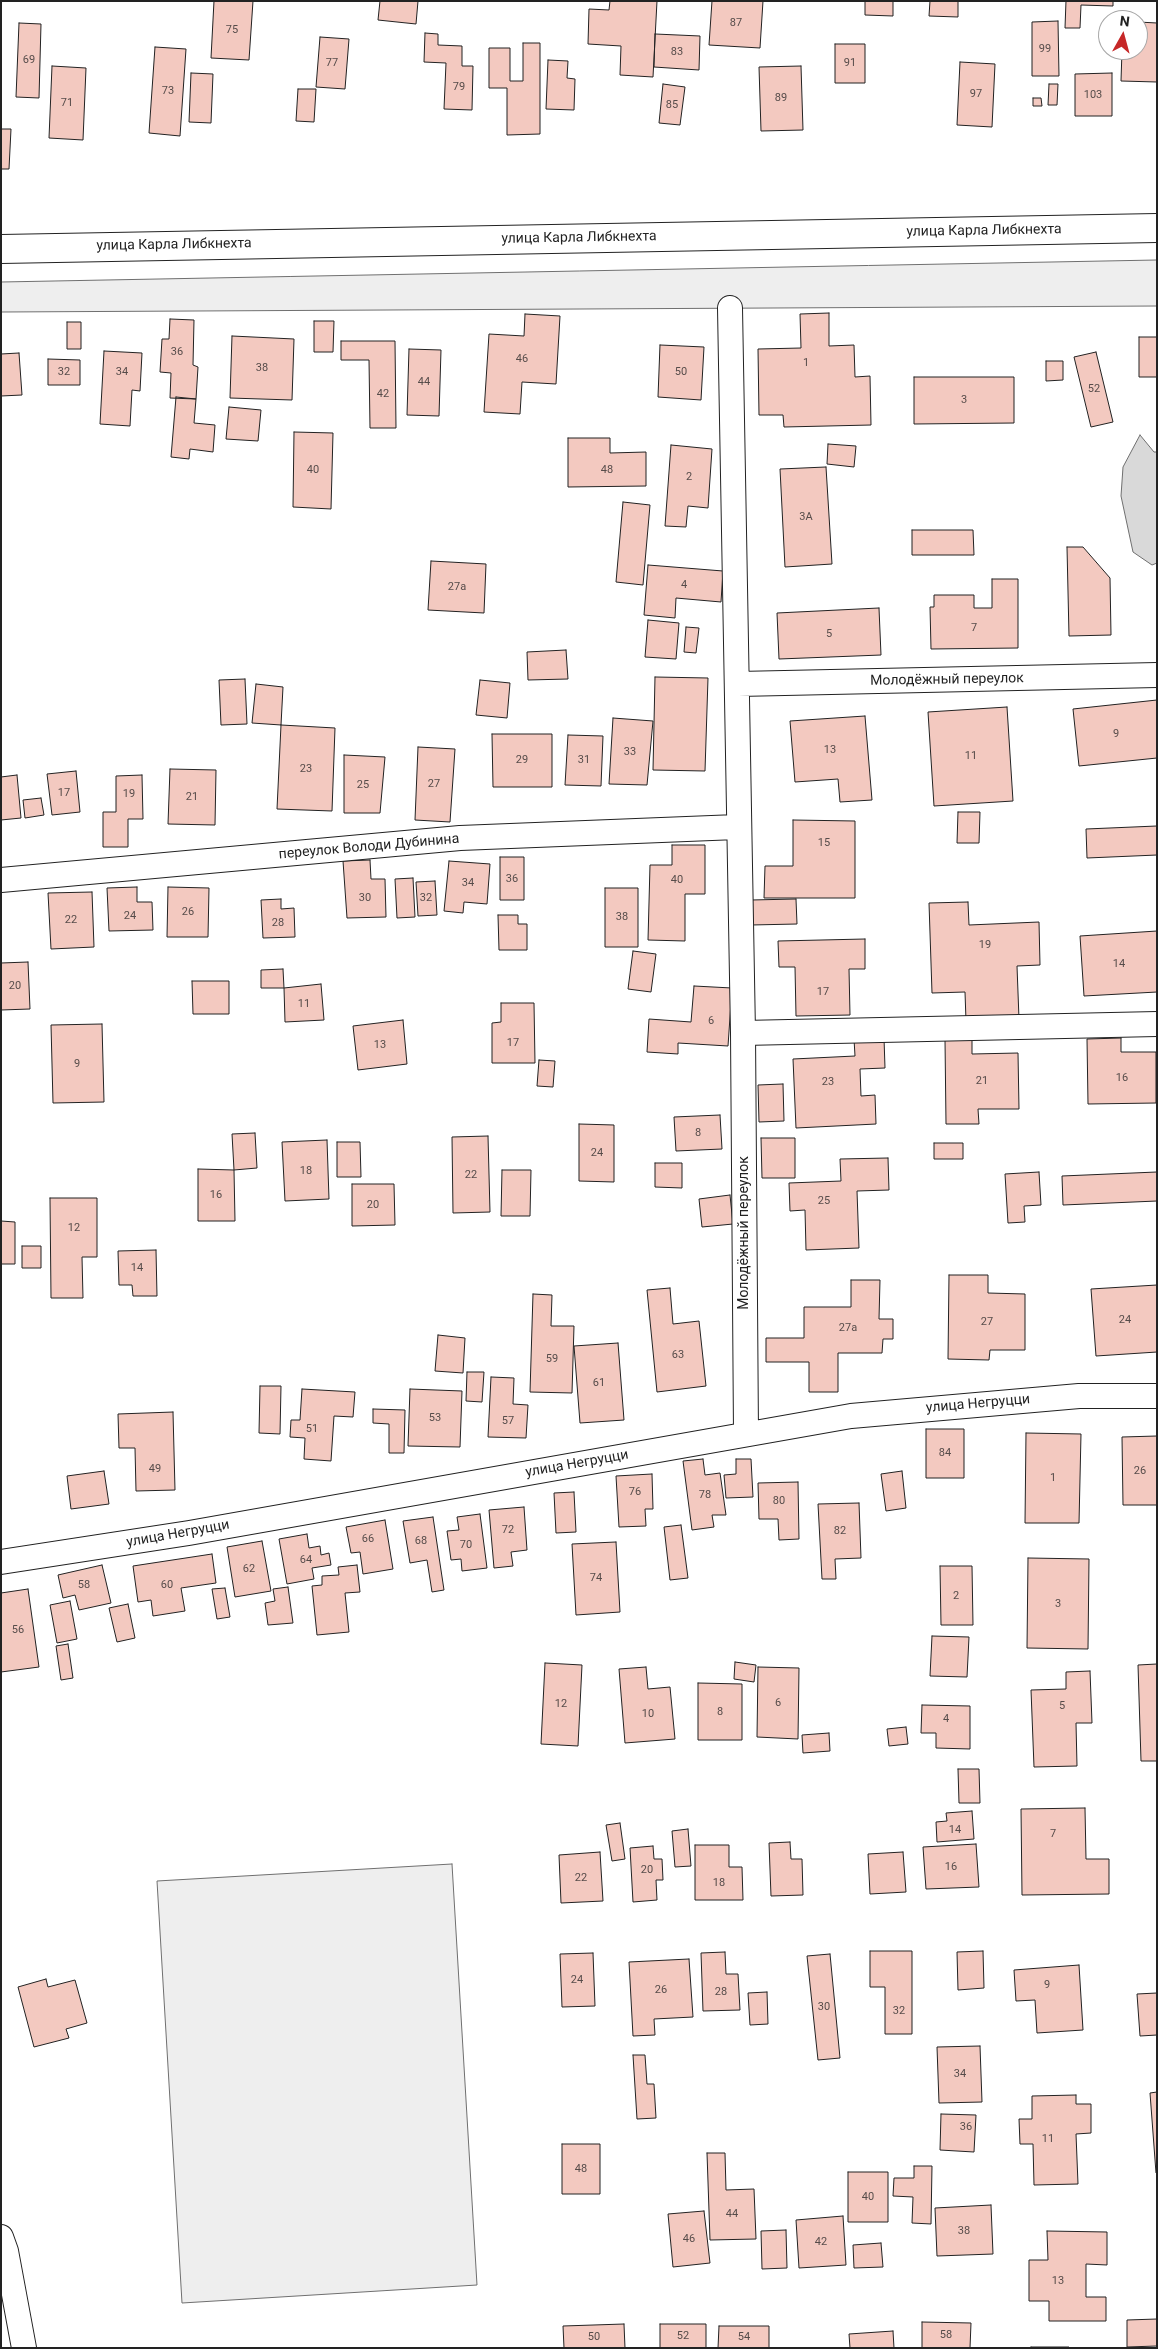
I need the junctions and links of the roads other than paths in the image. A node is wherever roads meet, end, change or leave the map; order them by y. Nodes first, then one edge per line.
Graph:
1 (1157, 228) edge
2 (1, 248) edge
3 (730, 308) dead end
4 (1157, 675) edge
5 (738, 684) junction
6 (738, 827) junction
7 (1, 880) edge
8 (1157, 1024) edge
9 (743, 1033) junction
10 (1157, 1396) edge
11 (746, 1434) junction
12 (1, 1562) edge
13 (1, 2237) edge
14 (24, 2348) edge

1 - 2 main road, улица Карла Либкнехта
3 - 5 street, Молодёжный переулок
4 - 5 street, Молодёжный переулок
5 - 6 street, Молодёжный переулок
6 - 7 street, переулок Володи Дубинина
6 - 9 street, Молодёжный переулок
8 - 9 street
9 - 11 street, Молодёжный переулок
10 - 11 street, улица Негруцци
11 - 12 street, улица Негруцци
13 - 14 street

